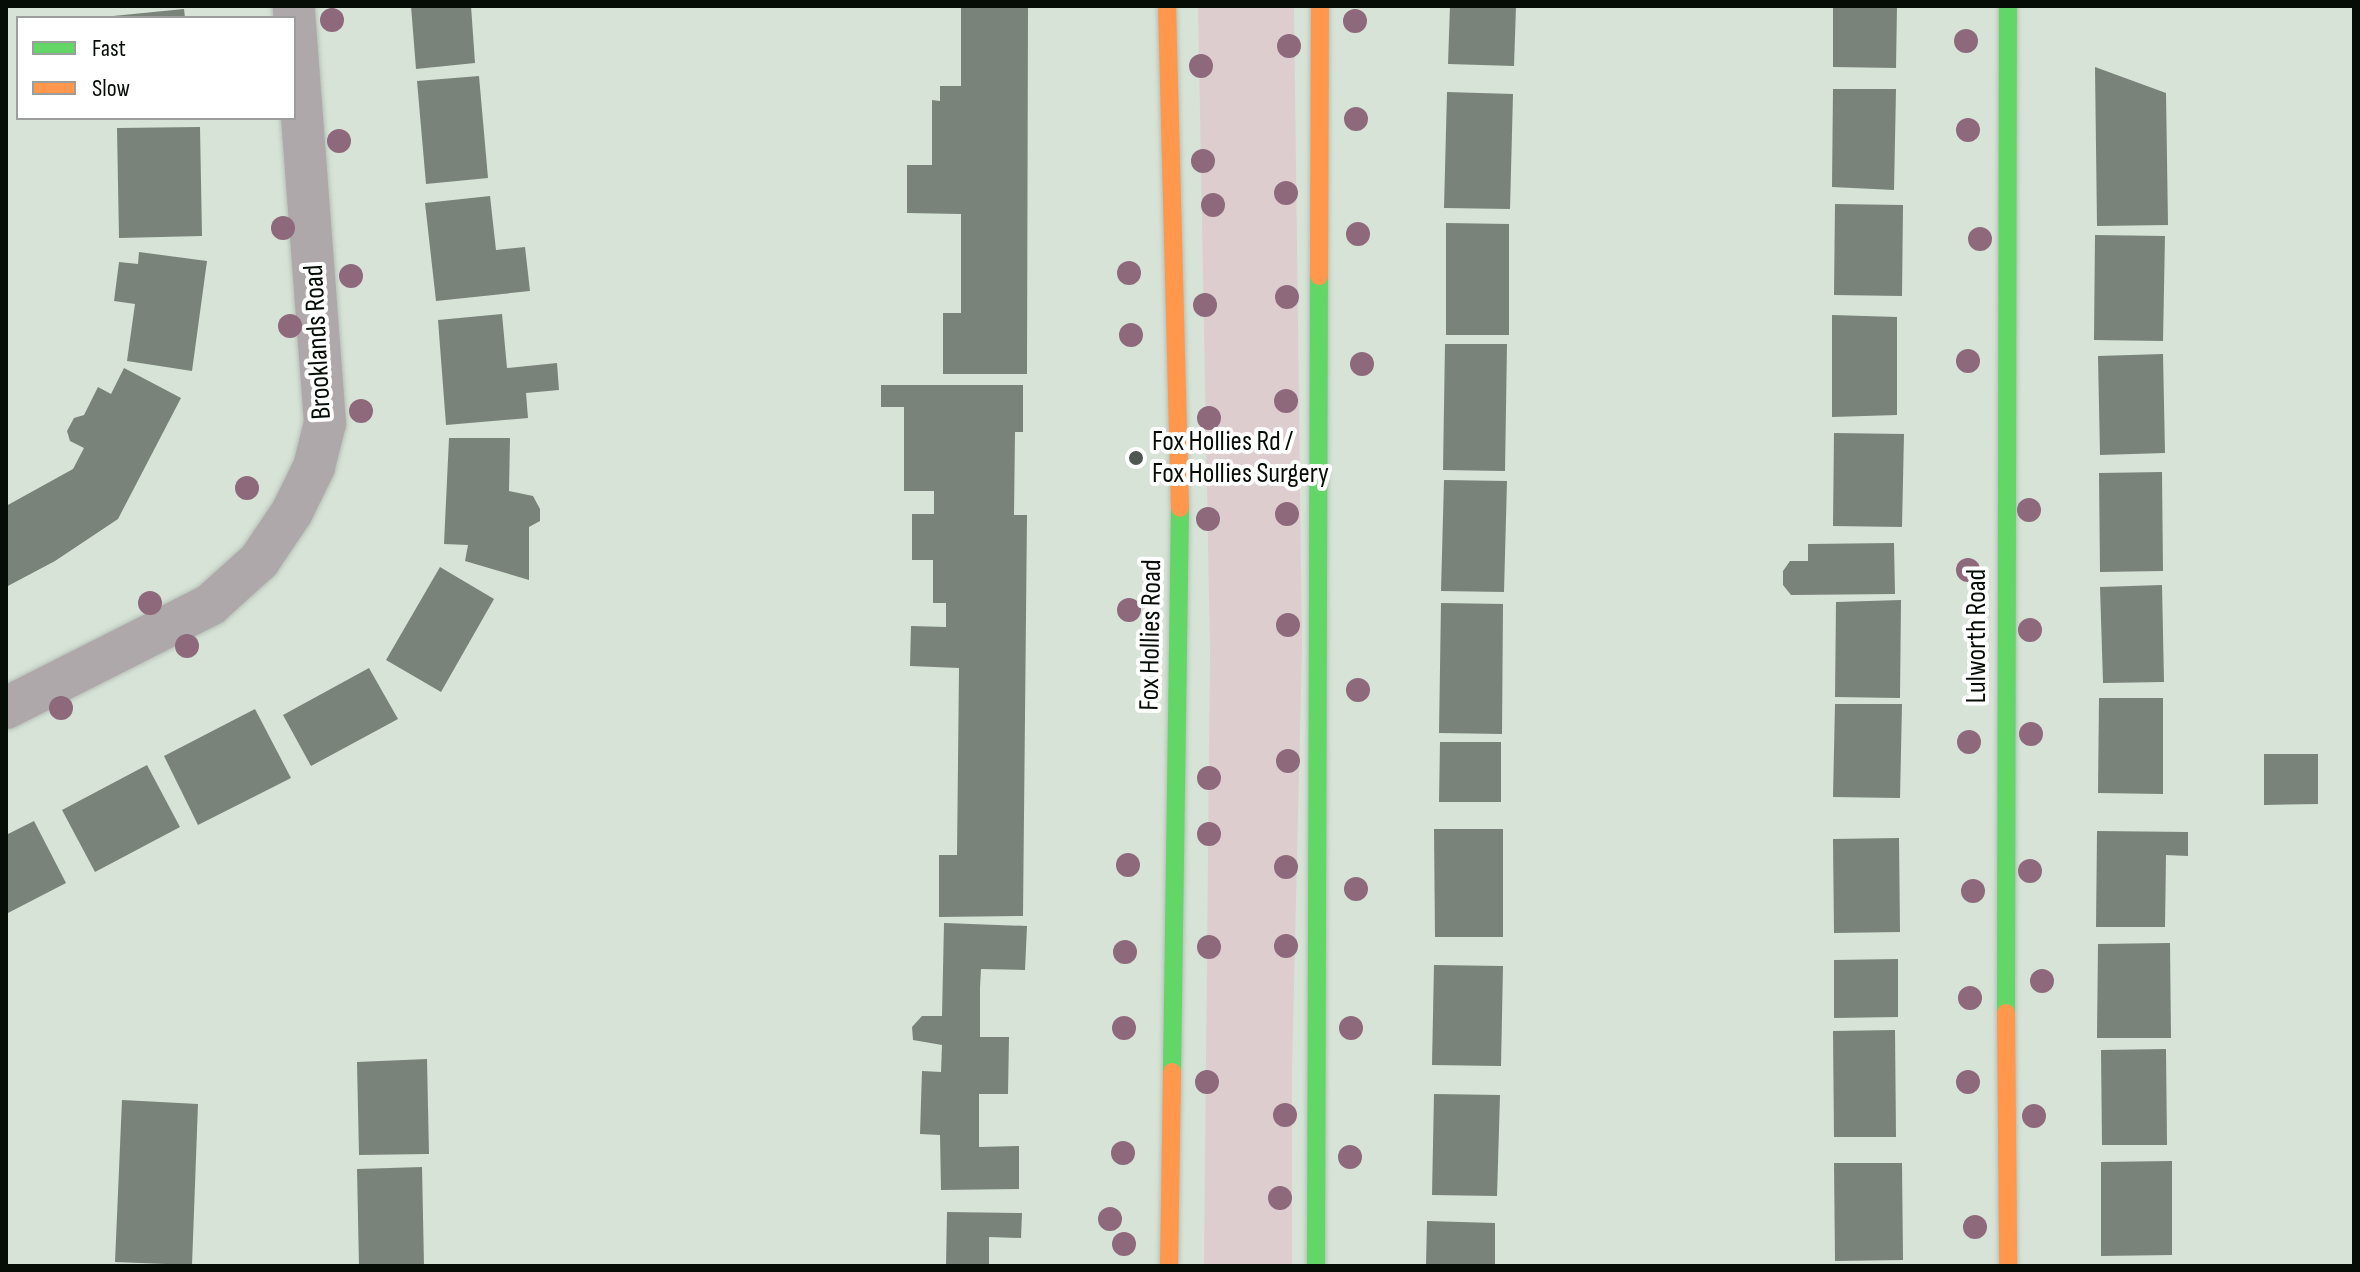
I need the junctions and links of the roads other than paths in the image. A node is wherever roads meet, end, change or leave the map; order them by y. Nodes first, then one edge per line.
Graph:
1 (1167, 6) edge
2 (1320, 6) edge
3 (2008, 6) edge
4 (296, 33) edge
5 (6, 708) edge
6 (1169, 1266) edge
7 (1316, 1266) edge
8 (2008, 1266) edge

1 - 6 main road, Fox Hollies Road
2 - 7 main road
3 - 8 main road, Lulworth Road
4 - 5 street, Brooklands Road

